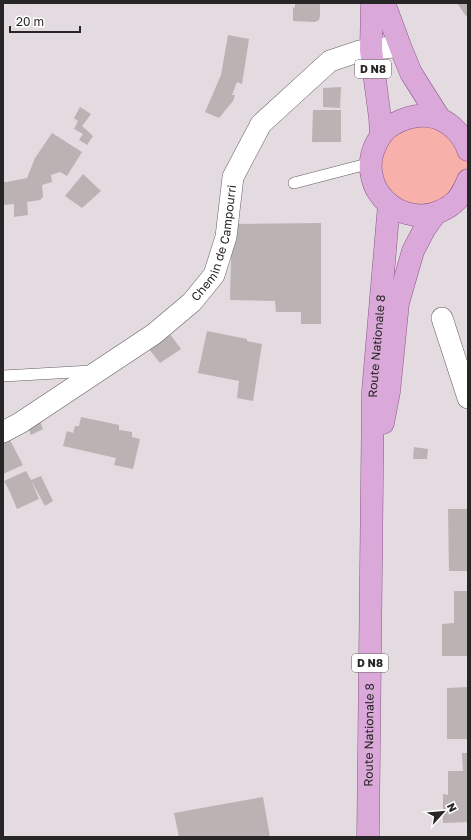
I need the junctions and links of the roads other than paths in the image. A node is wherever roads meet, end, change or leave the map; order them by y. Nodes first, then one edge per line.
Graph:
1 (372, 3) edge
2 (384, 3) edge
3 (400, 46) junction
4 (371, 50) junction
5 (440, 120) junction
6 (381, 135) junction
7 (468, 150) edge
8 (371, 163) junction
9 (468, 180) edge
10 (294, 183) dead end
11 (389, 204) junction
12 (435, 214) junction
13 (442, 318) dead end
14 (98, 371) junction
15 (3, 376) edge
16 (468, 398) edge
17 (3, 432) edge
18 (372, 489) junction
19 (368, 837) edge

1 - 4 main road, D N8
2 - 3 main road, D N8
3 - 4 street, Chemin de Campourri
3 - 5 main road, D N8
4 - 6 main road, D N8
4 - 14 street, Chemin de Campourri
5 - 6 main road
5 - 7 main road
6 - 8 main road
8 - 10 lane
8 - 11 main road
9 - 12 main road
11 - 12 main road
11 - 18 main road, Route Nationale 8 / D N8
12 - 18 main road, Route Nationale 8 / D N8
13 - 16 street
14 - 15 lane
14 - 17 street, Chemin de Campourri
18 - 19 main road, Route Nationale 8 / D N8

